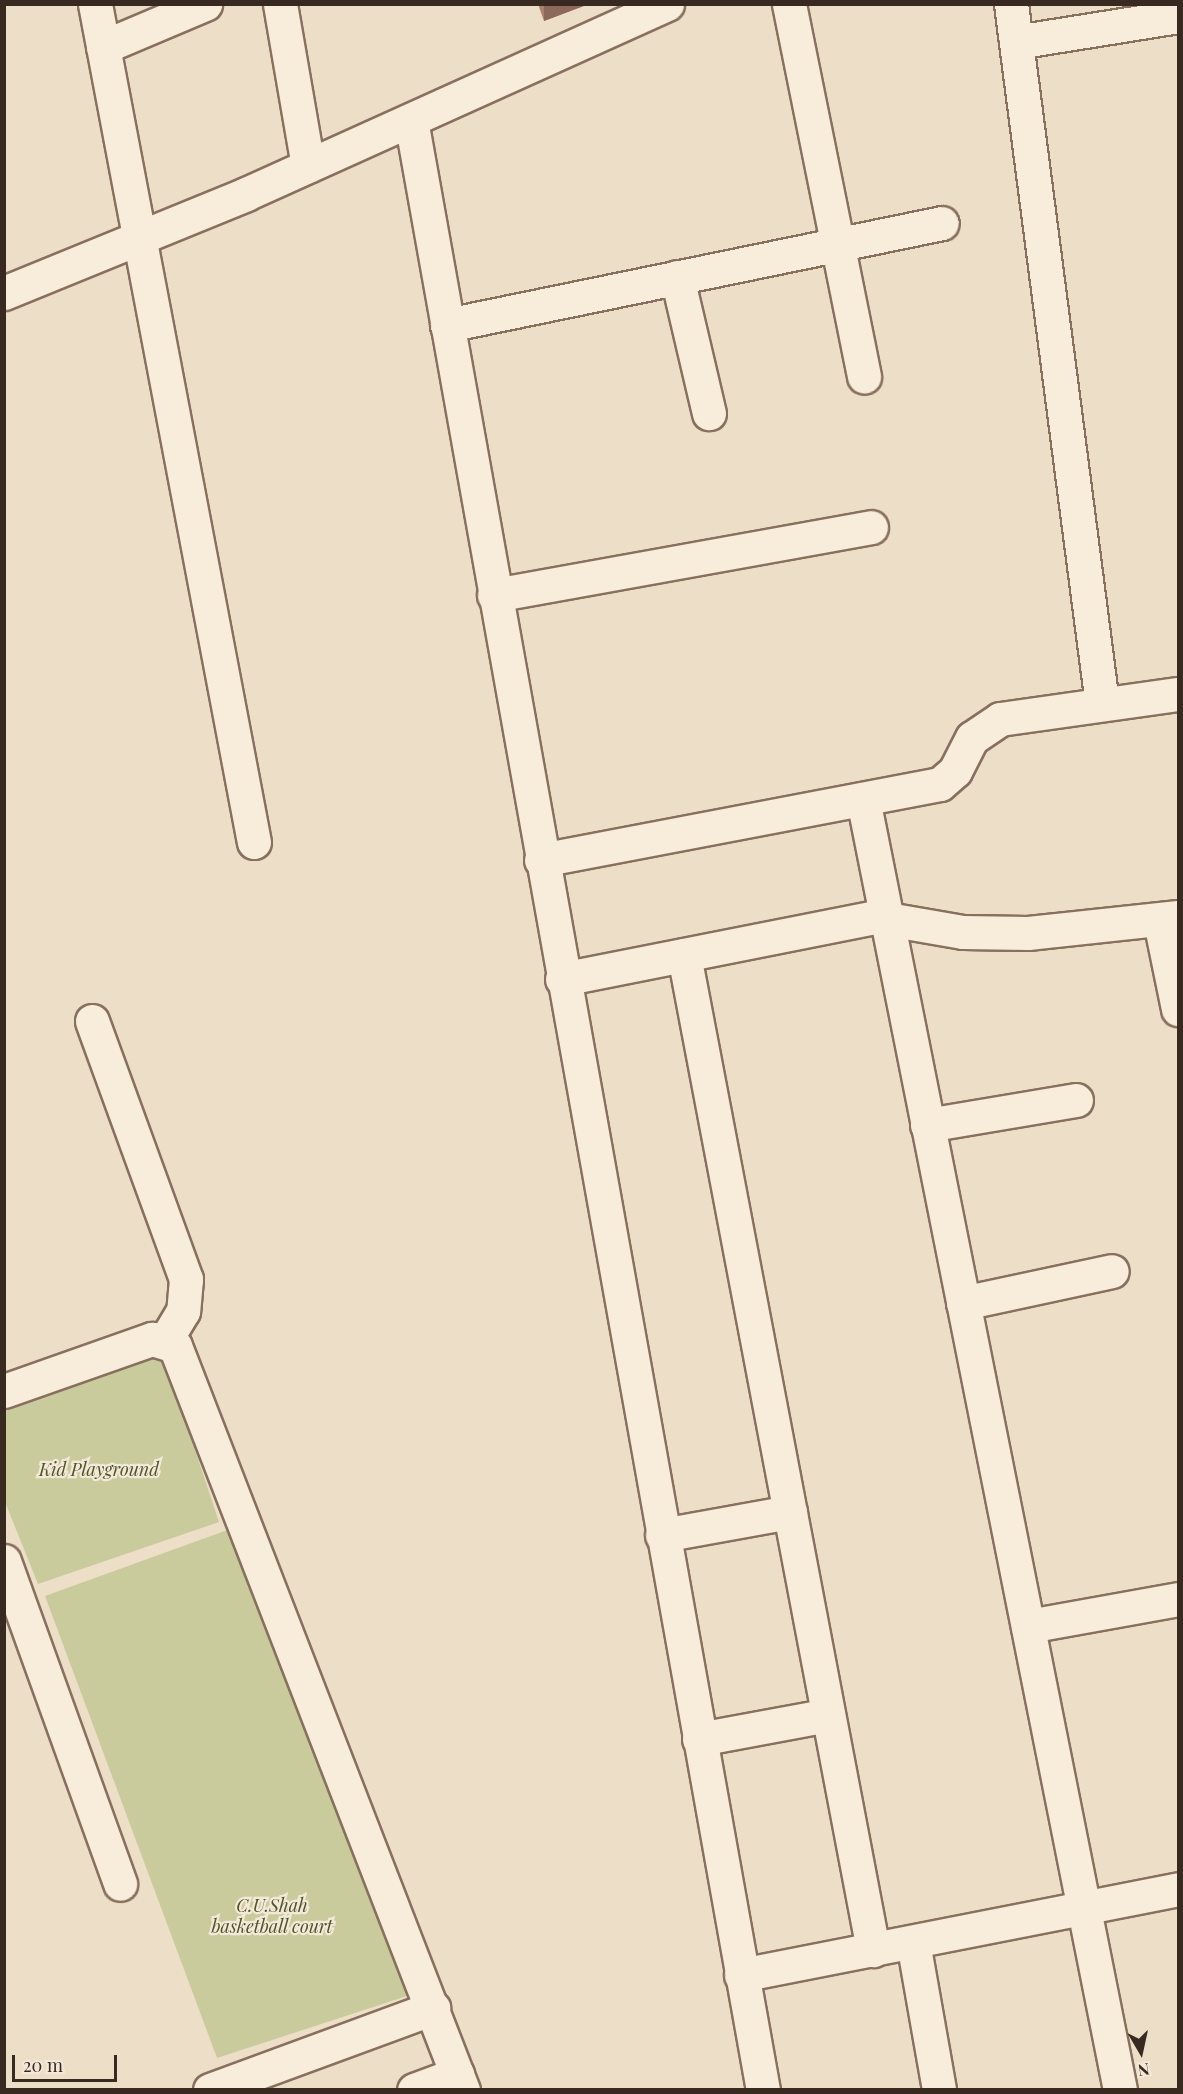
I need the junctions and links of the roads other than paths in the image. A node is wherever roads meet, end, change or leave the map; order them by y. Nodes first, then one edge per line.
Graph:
1 (95, 4) edge
2 (205, 4) edge
3 (280, 4) edge
4 (667, 4) edge
5 (789, 4) edge
6 (1011, 4) edge
7 (635, 12) edge
8 (1179, 16) edge
9 (1016, 42) junction
10 (103, 47) junction
11 (411, 120) junction
12 (308, 166) junction
13 (942, 223) dead end
14 (140, 237) junction
15 (836, 245) junction
16 (677, 277) junction
17 (4, 293) edge
18 (447, 324) junction
19 (864, 377) dead end
20 (709, 412) dead end
21 (871, 527) dead end
22 (494, 595) junction
23 (1179, 694) edge
24 (1102, 704) junction
25 (863, 799) junction
26 (254, 842) dead end
27 (541, 860) junction
28 (886, 918) junction
29 (1169, 919) edge
30 (684, 955) junction
31 (562, 979) junction
32 (1179, 1009) edge
33 (92, 1021) dead end
34 (1076, 1100) dead end
35 (927, 1125) junction
36 (1112, 1272) dead end
37 (963, 1303) junction
38 (166, 1339) junction
39 (4, 1391) edge
40 (790, 1512) junction
41 (662, 1535) junction
42 (4, 1561) edge
43 (1179, 1599) edge
44 (1028, 1626) junction
45 (828, 1715) junction
46 (699, 1739) junction
47 (120, 1884) dead end
48 (1179, 1889) edge
49 (1084, 1908) junction
50 (913, 1942) junction
51 (873, 1950) junction
52 (741, 1975) junction
53 (433, 2008) junction
54 (460, 2082) edge
55 (210, 2090) edge
56 (414, 2090) edge
57 (763, 2090) edge
58 (939, 2090) edge
59 (1120, 2090) edge

1 - 10 street
2 - 10 street
3 - 12 street
4 - 7 street
5 - 15 street
6 - 9 street
7 - 11 street
8 - 9 street
9 - 24 street
10 - 14 street
11 - 12 street
11 - 18 street
12 - 14 street
13 - 15 street
14 - 17 street
14 - 26 street
15 - 16 street
15 - 19 street
16 - 18 street
16 - 20 street
18 - 22 street
21 - 22 street
22 - 27 street
23 - 24 street
24 - 25 street
25 - 27 street
25 - 28 street
27 - 31 street
28 - 29 street
28 - 30 street
28 - 35 street
29 - 32 street
30 - 31 street
30 - 40 street
31 - 41 street
33 - 38 street
34 - 35 street
35 - 37 street
36 - 37 street
37 - 44 street
38 - 39 street
38 - 53 street
40 - 41 street
40 - 45 street
41 - 46 street
42 - 47 street
43 - 44 street
44 - 49 street
45 - 46 street
45 - 51 street
46 - 52 street
48 - 49 street
49 - 50 street
49 - 59 street
50 - 51 street
50 - 58 street
51 - 52 street
52 - 57 street
53 - 54 street
53 - 55 street
54 - 56 street

